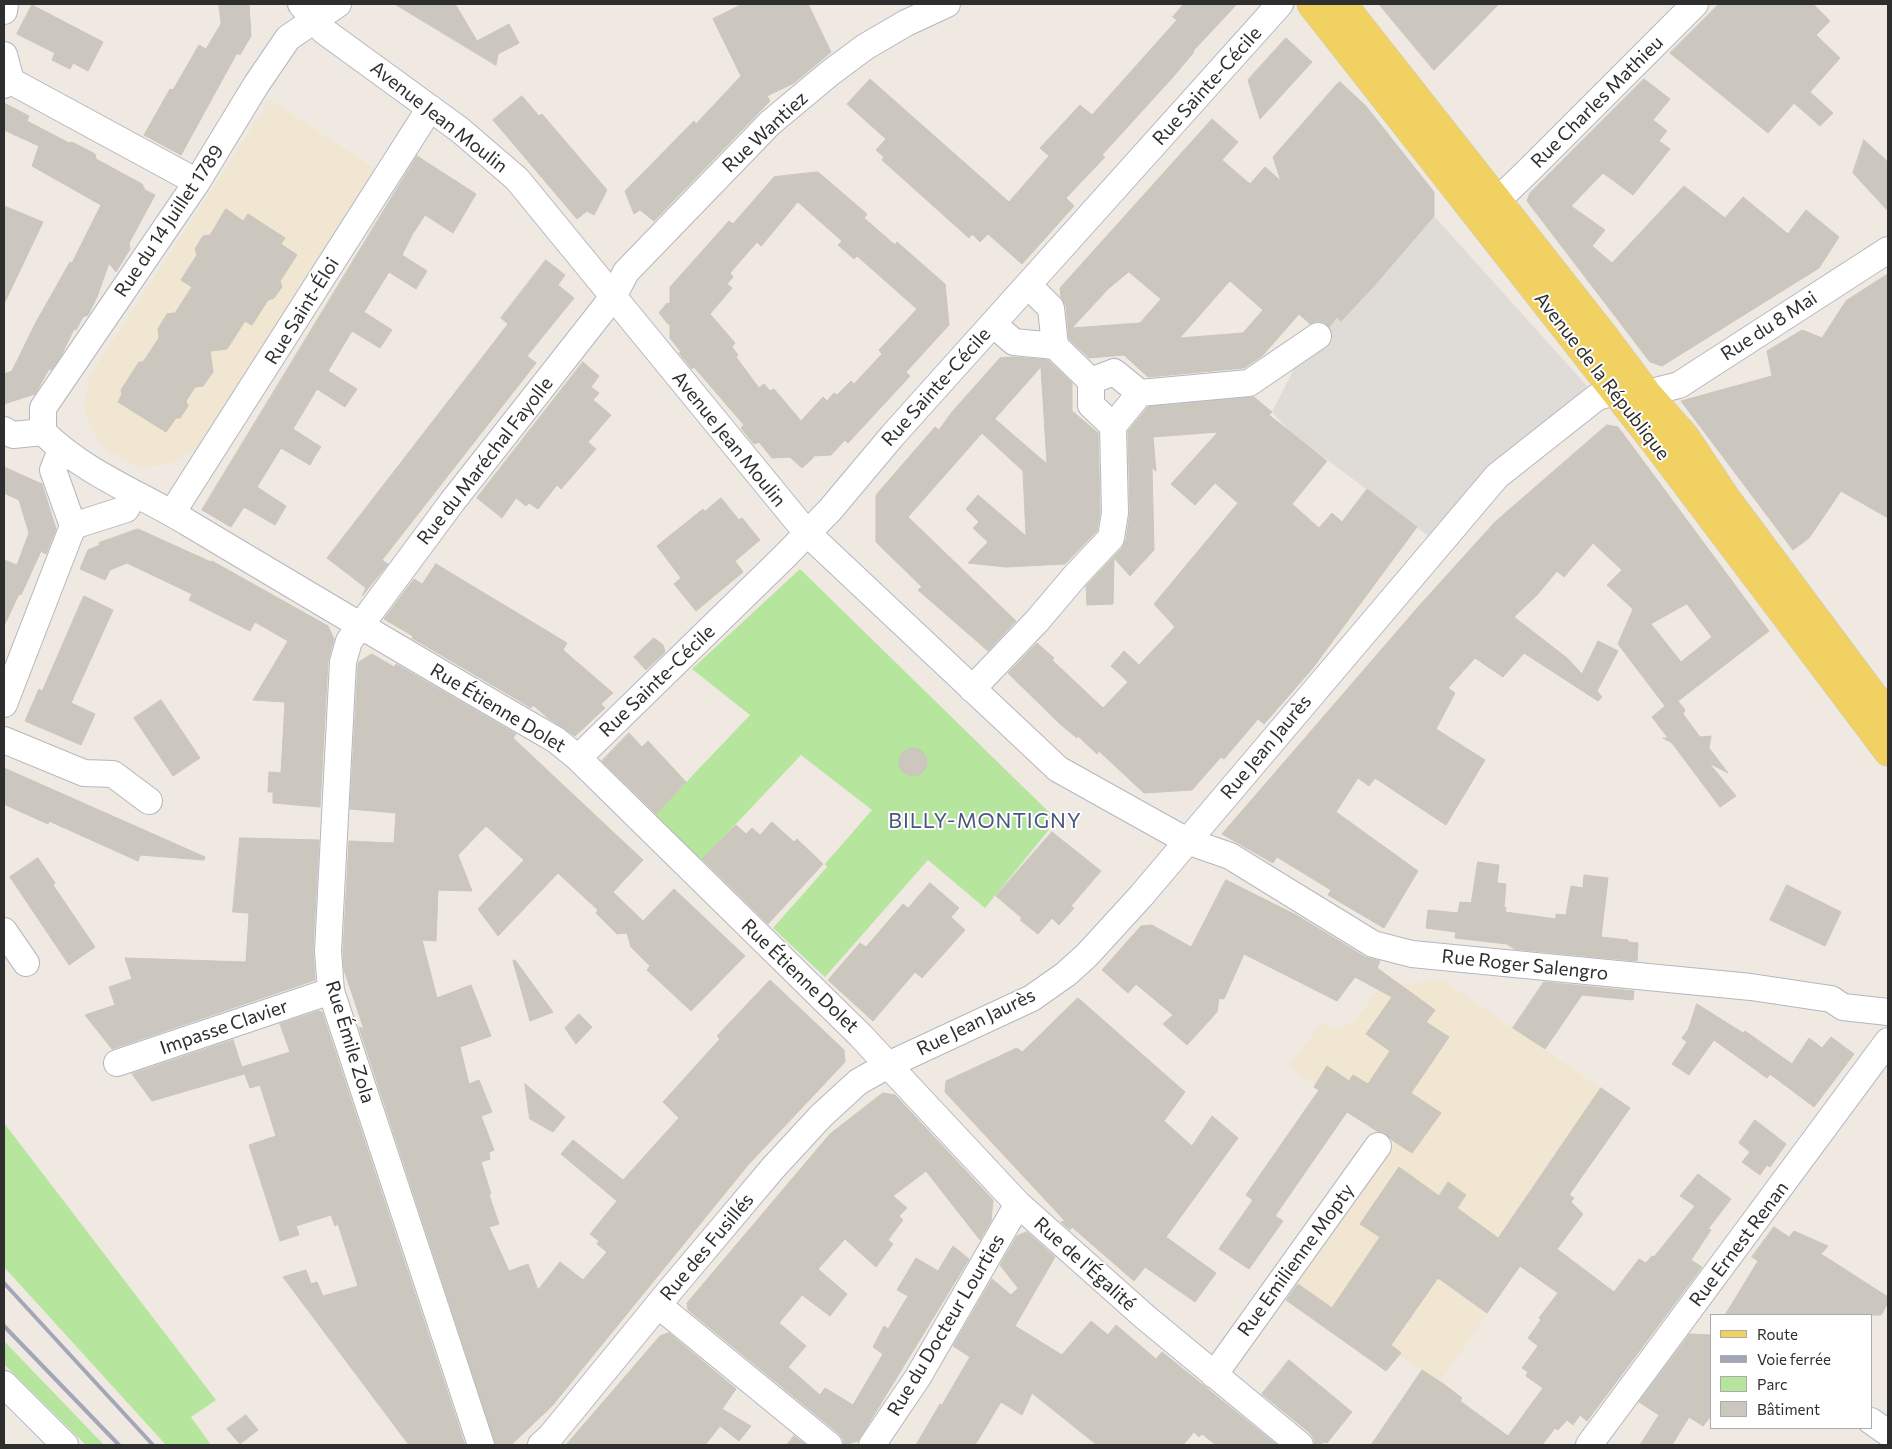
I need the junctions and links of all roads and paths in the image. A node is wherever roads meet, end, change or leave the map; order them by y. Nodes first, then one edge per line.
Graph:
1 (5, 4) edge
2 (338, 4) edge
3 (947, 4) edge
4 (1280, 4) edge
5 (1311, 4) edge
6 (1343, 4) edge
7 (1695, 4) edge
8 (4, 11) edge
9 (307, 12) edge
10 (4, 55) edge
11 (8, 83) edge
12 (430, 108) junction
13 (197, 182) junction
14 (1488, 208) junction
15 (1888, 250) edge
16 (1028, 285) junction
17 (613, 297) junction
18 (993, 324) junction
19 (1318, 336) dead end
20 (1055, 346) junction
21 (1091, 381) junction
22 (1616, 392) junction
23 (1140, 393) junction
24 (1647, 393) junction
25 (1113, 426) junction
26 (4, 430) edge
27 (52, 441) junction
28 (135, 494) junction
29 (172, 513) junction
30 (74, 526) junction
31 (807, 533) junction
32 (360, 626) junction
33 (972, 688) junction
34 (4, 704) edge
35 (1888, 715) edge
36 (4, 740) edge
37 (1888, 752) edge
38 (578, 758) junction
39 (149, 801) dead end
40 (1187, 841) junction
41 (4, 931) edge
42 (26, 963) dead end
43 (331, 991) junction
44 (1888, 1012) edge
45 (1888, 1041) edge
46 (117, 1063) dead end
47 (888, 1065) junction
48 (1378, 1146) dead end
49 (1018, 1204) junction
50 (658, 1305) junction
51 (1701, 1312) edge
52 (1214, 1374) junction
53 (4, 1384) edge
54 (1872, 1423) edge
55 (1888, 1433) edge
56 (65, 1445) edge
57 (481, 1445) edge
58 (541, 1445) edge
59 (829, 1445) edge
60 (872, 1445) edge
61 (1300, 1445) edge
62 (1589, 1445) edge

1 - 8 street
2 - 9 street, Rue du 14 Juillet 1789
3 - 17 street, Rue Wantiez
4 - 16 street, Rue Sainte-Cécile
5 - 14 main road, Avenue de la République
6 - 14 main road, Avenue de la République
7 - 14 street, Rue Charles Mathieu
9 - 12 street, Avenue Jean Moulin
9 - 13 street, Rue du 14 Juillet 1789
10 - 11 street
11 - 13 street
12 - 17 street, Avenue Jean Moulin
12 - 29 street, Rue Saint-Éloi
13 - 27 street, Rue du 14 Juillet 1789
14 - 22 main road, Avenue de la République
14 - 24 main road, Avenue de la République
15 - 24 street, Rue du 8 Mai
16 - 18 street, Rue Sainte-Cécile
16 - 20 street
17 - 31 street, Avenue Jean Moulin
17 - 32 street, Rue du Maréchal Fayolle
18 - 20 street
18 - 31 street, Rue Sainte-Cécile
19 - 23 street
20 - 21 street
21 - 23 street
21 - 25 street
22 - 24 street, Rue du 8 Mai
22 - 37 main road, Avenue de la République
22 - 40 street, Rue Jean Jaurès
23 - 25 street
24 - 35 main road, Avenue de la République
25 - 33 street
26 - 27 street
27 - 28 street, Rue Étienne Dolet
27 - 30 street, Rue du 14 Juillet 1789
28 - 29 street, Rue Étienne Dolet
28 - 30 street
29 - 32 street, Rue Étienne Dolet
30 - 34 street
31 - 33 street, Avenue Jean Moulin
31 - 38 street, Rue Sainte-Cécile
32 - 38 street, Rue Étienne Dolet
32 - 43 street, Rue Émile Zola
33 - 40 street, Avenue Jean Moulin
36 - 39 street
38 - 47 street, Rue Étienne Dolet
40 - 44 street, Rue Roger Salengro
40 - 47 street, Rue Jean Jaurès
41 - 42 street
43 - 46 street, Impasse Clavier
43 - 57 street, Rue Émile Zola
45 - 51 street, Rue Ernest Renan
47 - 49 street, Rue de l'Égalité
47 - 50 street, Rue des Fusillés
48 - 52 street, Rue Emilienne Mopty
49 - 52 street, Rue de l'Égalité
49 - 60 street, Rue du Docteur Lourties
50 - 58 street, Rue des Fusillés
50 - 59 street
51 - 62 street, Rue Ernest Renan
52 - 61 street, Rue de l'Égalité
53 - 56 street
54 - 55 street

